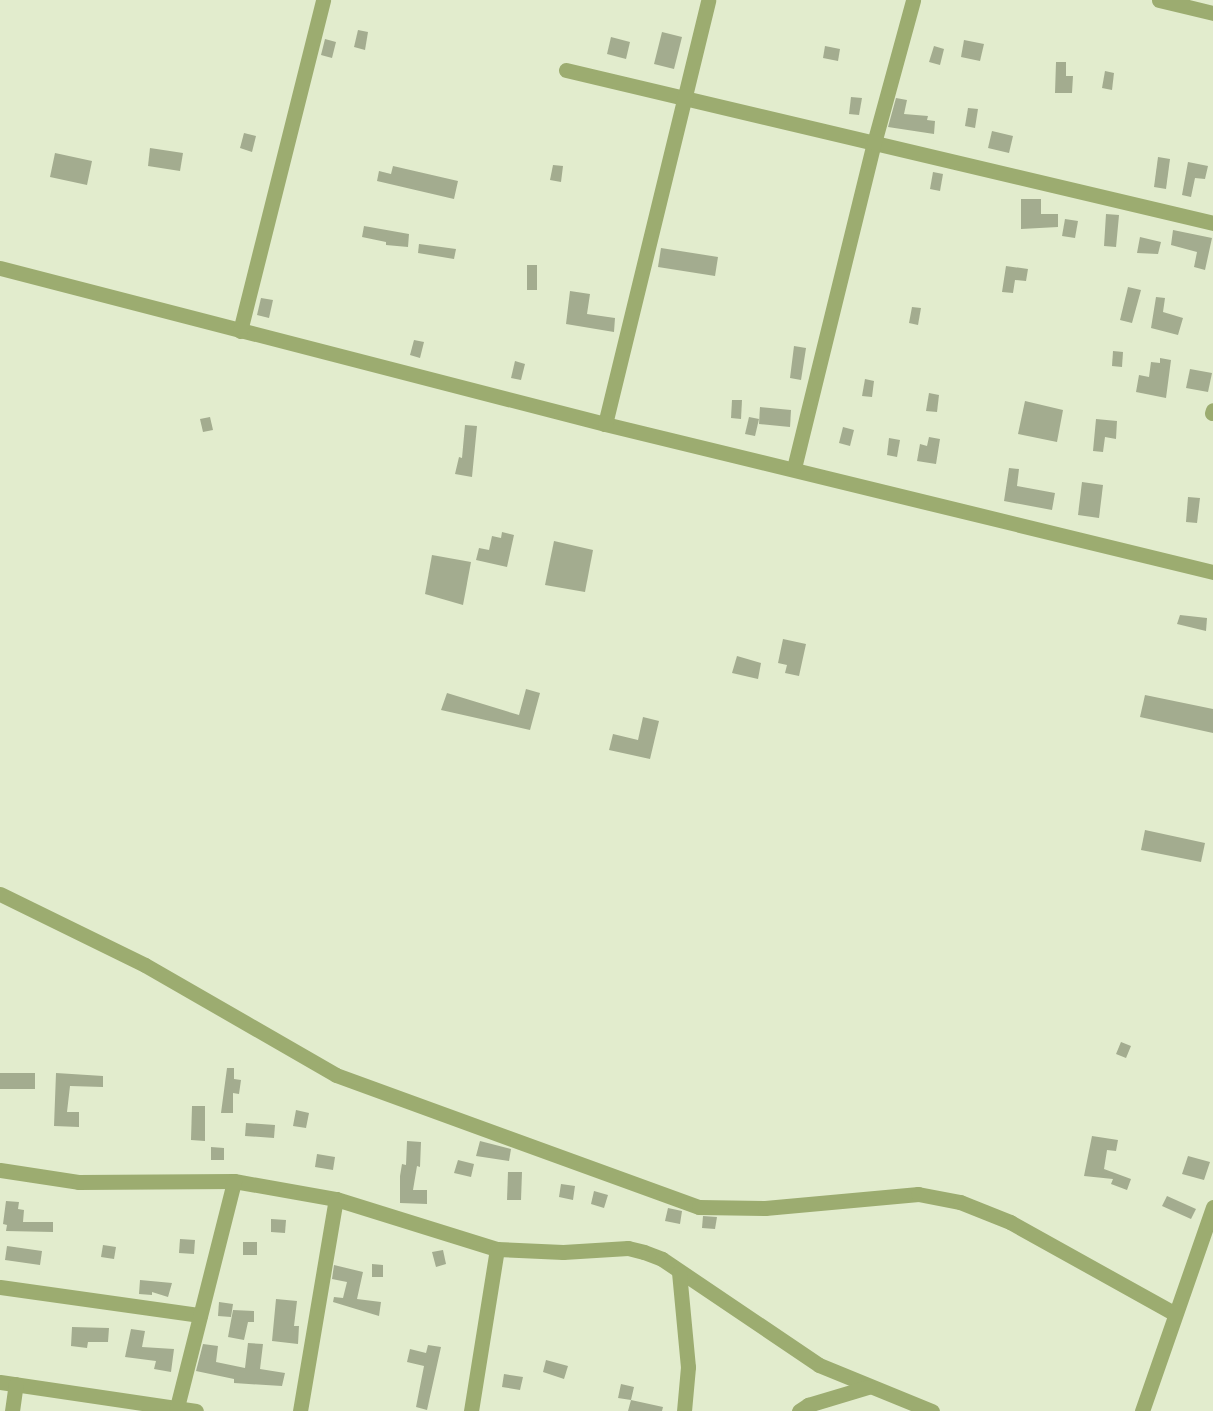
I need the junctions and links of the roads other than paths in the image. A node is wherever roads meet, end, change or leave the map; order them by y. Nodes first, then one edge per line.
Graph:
1 (323, 0) edge
2 (708, 0) edge
3 (913, 0) edge
4 (1159, 0) edge
5 (1213, 13) edge
6 (566, 70) dead end
7 (683, 99) junction
8 (874, 143) junction
9 (1213, 223) edge
10 (0, 268) edge
11 (240, 331) junction
12 (605, 424) junction
13 (794, 468) junction
14 (1213, 572) edge
15 (0, 894) edge
16 (0, 1170) edge
17 (234, 1181) junction
18 (336, 1199) junction
19 (1213, 1208) edge
20 (497, 1249) junction
21 (680, 1272) junction
22 (0, 1287) edge
23 (1176, 1314) junction
24 (200, 1315) junction
25 (0, 1382) edge
26 (16, 1384) junction
27 (868, 1387) junction
28 (176, 1410) edge
29 (12, 1411) edge
30 (196, 1411) edge
31 (300, 1411) edge
32 (471, 1411) edge
33 (684, 1411) edge
34 (799, 1411) edge
35 (932, 1411) edge
36 (1142, 1411) edge

1 - 11 street
2 - 7 street
3 - 8 street
4 - 5 street
6 - 7 street
7 - 8 street
7 - 12 street
8 - 9 street
8 - 13 street
10 - 11 street
11 - 12 street
12 - 13 street
13 - 14 street
15 - 23 street
16 - 17 street
17 - 18 street
17 - 24 street
18 - 20 street
18 - 31 street
19 - 23 street
20 - 21 street
20 - 32 street
21 - 27 street
21 - 33 street
22 - 24 street
23 - 36 street
24 - 28 street
25 - 26 street
26 - 28 street
26 - 29 street
27 - 34 street
27 - 35 street
28 - 30 street

